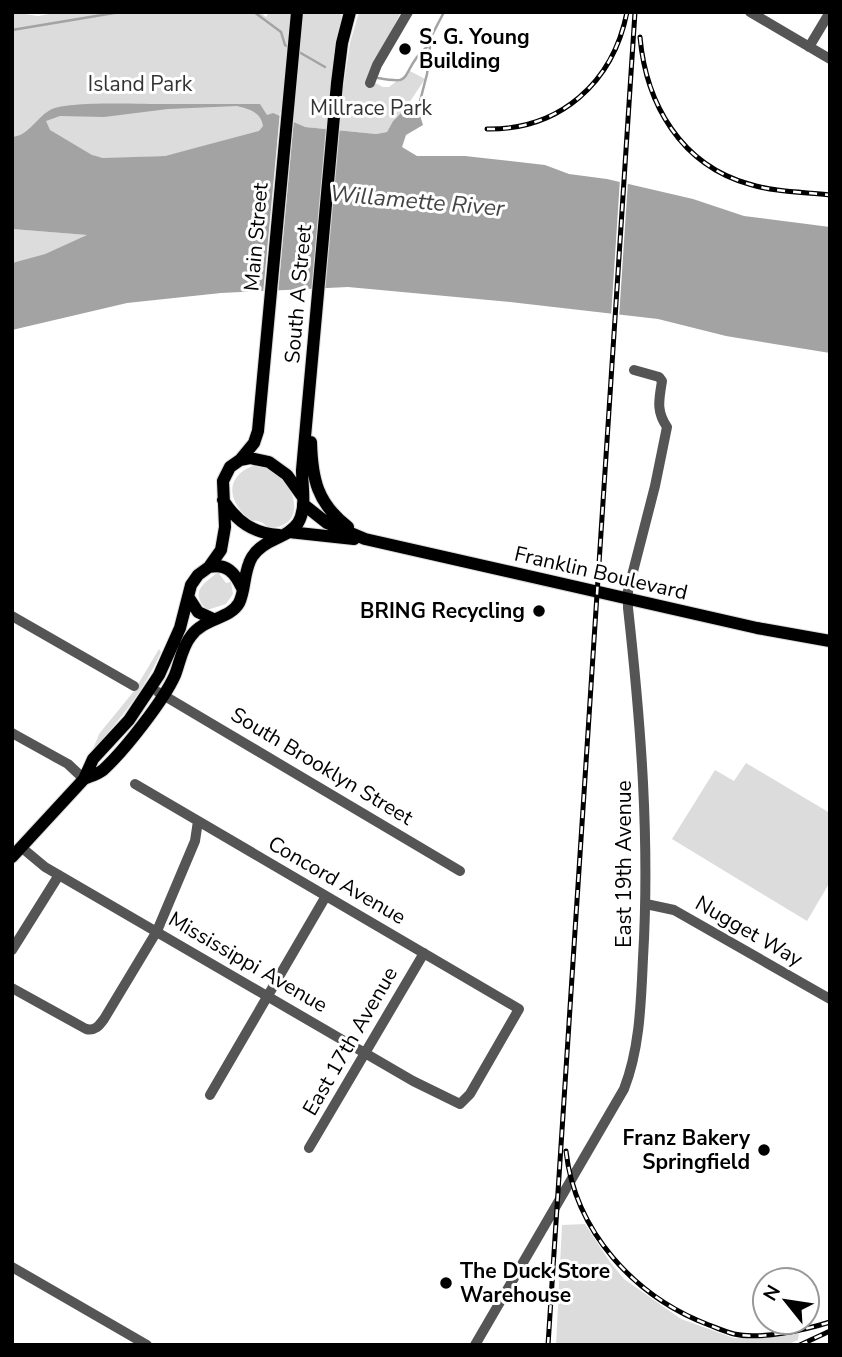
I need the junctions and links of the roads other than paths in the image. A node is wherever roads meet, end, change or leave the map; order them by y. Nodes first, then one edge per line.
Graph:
1 (348, 12) edge
2 (408, 12) edge
3 (750, 12) edge
4 (830, 12) edge
5 (297, 13) edge
6 (809, 47) junction
7 (830, 59) edge
8 (370, 83) dead end
9 (634, 370) dead end
10 (309, 401) junction
11 (240, 460) junction
12 (223, 500) junction
13 (303, 500) junction
14 (284, 534) junction
15 (365, 539) junction
16 (209, 568) junction
17 (242, 588) junction
18 (189, 598) junction
19 (628, 599) junction
20 (12, 615) edge
21 (213, 619) junction
22 (830, 641) edge
23 (134, 686) dead end
24 (151, 687) junction
25 (163, 695) junction
26 (12, 733) edge
27 (85, 779) junction
28 (135, 785) dead end
29 (198, 821) junction
30 (16, 852) edge
31 (460, 871) dead end
32 (59, 875) junction
33 (326, 896) junction
34 (646, 904) junction
35 (157, 931) junction
36 (12, 950) edge
37 (424, 953) junction
38 (12, 988) edge
39 (268, 996) junction
40 (830, 999) edge
41 (364, 1052) junction
42 (210, 1095) dead end
43 (460, 1104) joint
44 (309, 1148) dead end
45 (12, 1267) edge
46 (147, 1345) edge
47 (475, 1345) edge

1 - 10 main road, South A Street
2 - 8 street
3 - 6 street
4 - 6 street
5 - 11 main road, Main Street
6 - 7 street
9 - 19 street, East 19th Avenue
10 - 13 main road, South A Street
10 - 15 main road
11 - 12 main road
11 - 13 main road, Franklin Boulevard
12 - 14 main road, Franklin Boulevard
12 - 16 main road
13 - 14 main road
13 - 15 main road, Franklin Boulevard
14 - 15 main road, Franklin Boulevard
14 - 17 main road
15 - 19 main road, Franklin Boulevard
16 - 17 main road
16 - 18 main road
17 - 21 main road
18 - 21 main road
18 - 24 main road
19 - 22 main road, Franklin Boulevard
19 - 34 street, East 19th Avenue
20 - 23 street
21 - 25 main road
24 - 25 street, South Brooklyn Street
24 - 27 main road
25 - 27 main road
25 - 31 street, South Brooklyn Street
26 - 27 street
27 - 30 main road
28 - 29 street, Concord Avenue
29 - 33 street, Concord Avenue
29 - 35 street
30 - 32 street, Mississippi Avenue
32 - 35 street, Mississippi Avenue
32 - 36 street
33 - 37 street, Concord Avenue
33 - 39 street
34 - 40 street, Nugget Way
34 - 47 street, East 19th Avenue
35 - 38 street
35 - 39 street, Mississippi Avenue
37 - 41 street, East 17th Avenue
37 - 43 street, Concord Avenue
39 - 41 street, Mississippi Avenue
39 - 42 street
41 - 43 street, Mississippi Avenue
41 - 44 street, East 17th Avenue
45 - 46 street

